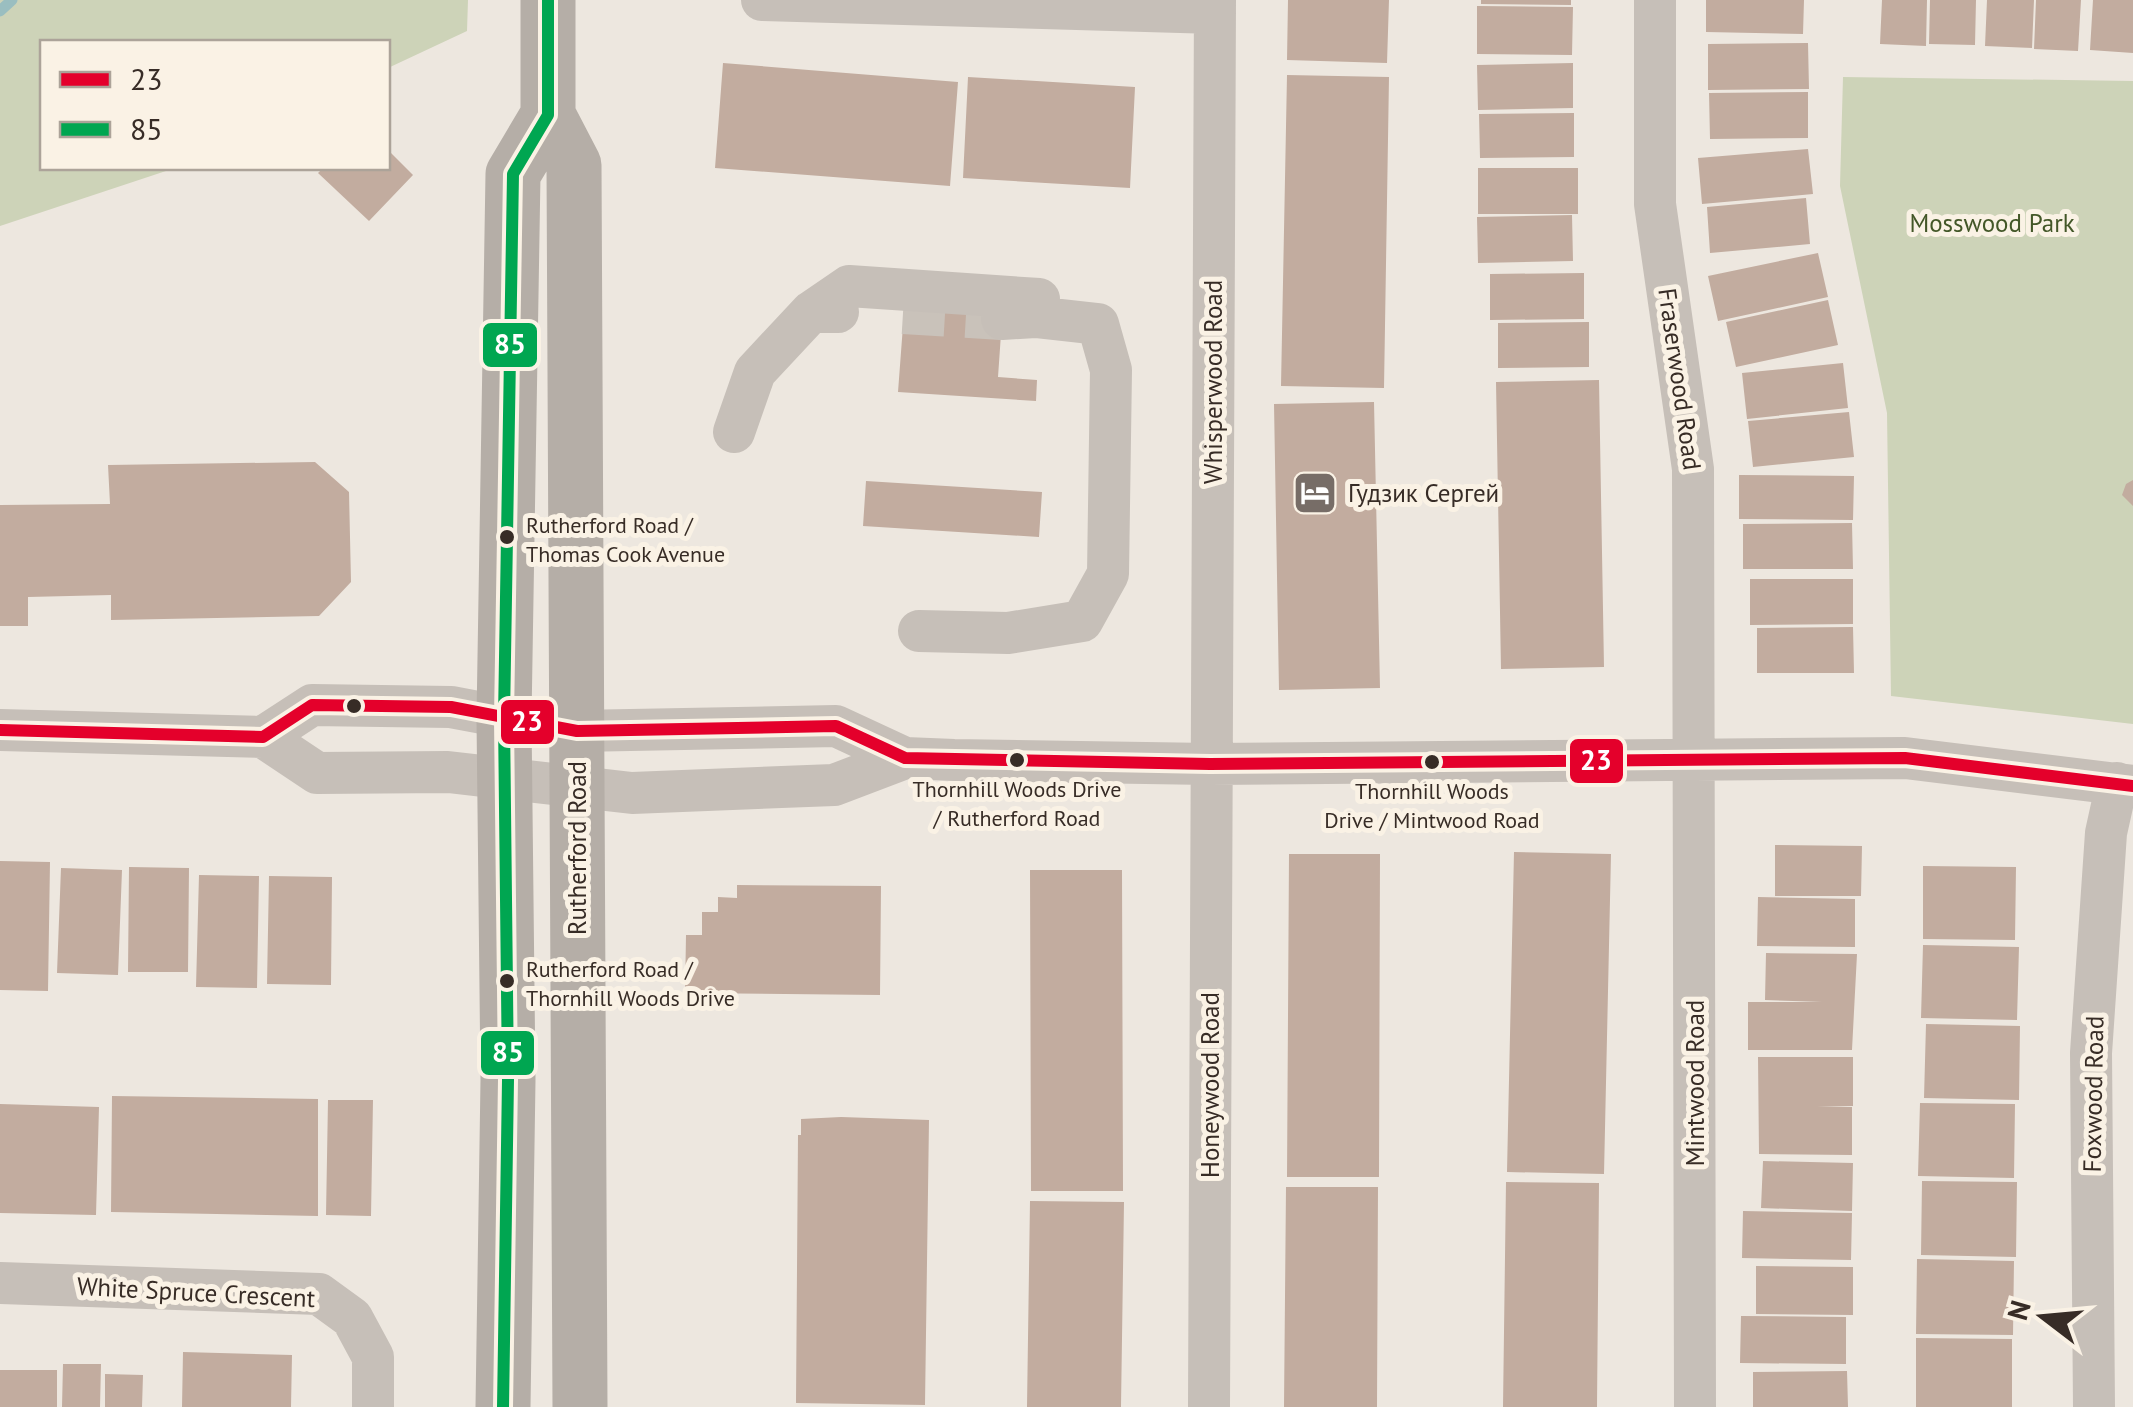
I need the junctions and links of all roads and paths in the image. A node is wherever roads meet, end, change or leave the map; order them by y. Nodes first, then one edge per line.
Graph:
1 (548, 0) edge
2 (762, 0) edge
3 (1655, 0) edge
4 (1215, 6) edge
5 (548, 115) junction
6 (811, 312) junction
7 (904, 313) tunnel mouth
8 (1002, 318) tunnel mouth
9 (1098, 324) junction
10 (734, 432) dead end
11 (919, 630) dead end
12 (504, 718) junction
13 (0, 730) edge
14 (577, 731) junction
15 (264, 737) junction
16 (905, 758) junction
17 (1694, 758) junction
18 (1210, 764) junction
19 (506, 779) junction
20 (2125, 784) edge
21 (579, 786) junction
22 (0, 1283) edge
23 (373, 1407) edge
24 (503, 1407) edge
25 (580, 1407) edge
26 (1208, 1407) edge
27 (1696, 1407) edge
28 (2094, 1407) edge

1 - 5 main road, Rutherford Road
2 - 4 street
3 - 17 street, Fraserwood Road
4 - 18 street, Whisperwood Road
5 - 12 main road
5 - 14 main road, Rutherford Road
6 - 7 street
6 - 9 street
6 - 10 street
8 - 9 street
9 - 11 street
12 - 14 street
12 - 15 street
12 - 19 main road
13 - 15 street
14 - 16 street
14 - 21 main road, Rutherford Road
15 - 19 street
16 - 18 street
16 - 21 street
17 - 18 street
17 - 20 street
17 - 27 street, Mintwood Road
18 - 26 street, Honeywood Road
19 - 21 street
19 - 24 main road
20 - 28 street, Foxwood Road
21 - 25 main road, Rutherford Road
22 - 23 street, White Spruce Crescent

